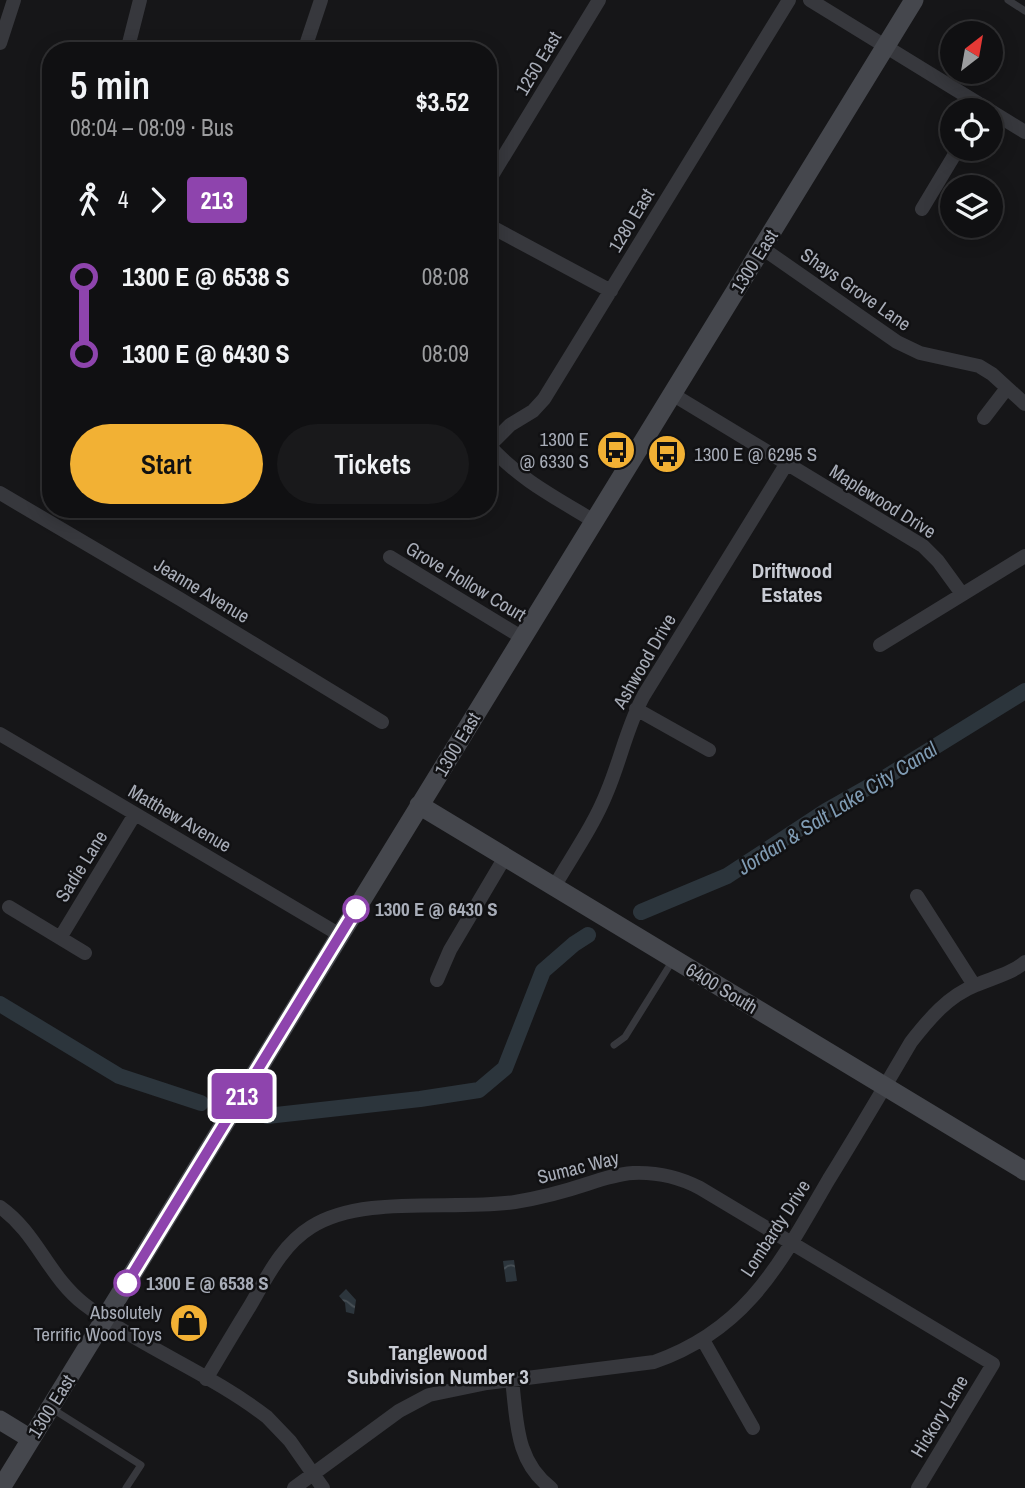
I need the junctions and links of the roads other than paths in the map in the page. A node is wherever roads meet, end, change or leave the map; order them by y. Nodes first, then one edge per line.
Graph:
1 (14, 0) edge
2 (139, 0) edge
3 (321, 0) edge
4 (599, 0) edge
5 (789, 0) edge
6 (810, 0) edge
7 (914, 0) edge
8 (1008, 0) edge
9 (1025, 11) edge
10 (129, 42) edge
11 (307, 42) edge
12 (0, 43) edge
13 (886, 46) junction
14 (967, 98) edge
15 (1003, 120) edge
16 (1025, 132) edge
17 (951, 161) edge
18 (497, 166) edge
19 (922, 209) dead end
20 (497, 230) edge
21 (762, 248) junction
22 (611, 290) junction
23 (1007, 388) junction
24 (672, 394) junction
25 (1025, 404) edge
26 (984, 418) dead end
27 (497, 437) edge
28 (497, 453) edge
29 (787, 463) junction
30 (0, 493) edge
31 (42, 518) edge
32 (42, 518) edge
33 (594, 521) junction
34 (1025, 556) edge
35 (390, 557) dead end
36 (962, 594) junction
37 (523, 638) junction
38 (880, 645) dead end
39 (636, 709) junction
40 (382, 722) dead end
41 (0, 734) edge
42 (709, 750) dead end
43 (419, 806) junction
44 (135, 814) junction
45 (505, 857) junction
46 (554, 887) junction
47 (918, 896) dead end
48 (9, 907) dead end
49 (340, 935) junction
50 (60, 938) junction
51 (85, 953) dead end
52 (674, 959) junction
53 (1025, 962) edge
54 (437, 980) dead end
55 (974, 985) junction
56 (614, 1045) dead end
57 (884, 1087) junction
58 (1025, 1171) edge
59 (0, 1207) edge
60 (793, 1243) junction
61 (106, 1318) junction
62 (703, 1340) junction
63 (993, 1364) joint
64 (206, 1379) junction
65 (512, 1380) junction
66 (51, 1408) junction
67 (0, 1420) edge
68 (753, 1428) dead end
69 (32, 1439) junction
70 (313, 1473) junction
71 (1, 1488) edge
72 (126, 1488) edge
73 (294, 1488) edge
74 (323, 1488) edge
75 (551, 1488) edge
76 (918, 1488) edge

1 - 12 street
2 - 10 street
3 - 11 street
4 - 18 street, 1250 East
5 - 22 street, 1280 East
6 - 13 street
7 - 13 main road, 1300 East
8 - 9 lane
13 - 14 street
13 - 21 main road, 1300 East
15 - 16 street
17 - 19 street
20 - 22 street
21 - 23 street, Shays Grove Lane
21 - 24 main road, 1300 East
22 - 27 street, 1280 East
23 - 25 street, Shays Grove Lane
23 - 26 street
24 - 29 street, Maplewood Drive
24 - 33 main road, 1300 East
28 - 33 street
29 - 36 street, Maplewood Drive
29 - 39 street, Ashwood Drive
30 - 32 street, Jeanne Avenue
31 - 40 street, Jeanne Avenue
33 - 37 main road, 1300 East
34 - 36 street
35 - 37 street, Grove Hollow Court
36 - 38 street
37 - 43 main road, 1300 East
39 - 42 street
39 - 46 street, Ashwood Drive
41 - 44 street, Matthew Avenue
43 - 45 main road, 6400 South
43 - 49 main road, 1300 East
44 - 49 street, Matthew Avenue
44 - 50 street, Sadie Lane
45 - 46 main road, 6400 South
45 - 54 street
46 - 52 main road, 6400 South
47 - 55 street
48 - 50 street
49 - 61 main road, 1300 East
50 - 51 street
52 - 56 lane
52 - 57 main road, 6400 South
53 - 55 street, Lombardy Drive
55 - 57 street, Lombardy Drive
57 - 58 main road, 6400 South
57 - 60 street, Lombardy Drive
59 - 61 street
60 - 62 street, Lombardy Drive
60 - 63 street, Sumac Way
60 - 64 street, Sumac Way
61 - 64 street
61 - 66 main road, 1300 East
62 - 65 street, Lombardy Drive
62 - 68 street
63 - 76 street, Hickory Lane
64 - 70 street
65 - 70 street, Lombardy Drive
65 - 75 street
66 - 69 main road, 1300 East
66 - 72 lane
67 - 69 main road
69 - 71 main road, 1300 East
70 - 73 street, Lombardy Drive
70 - 74 street

